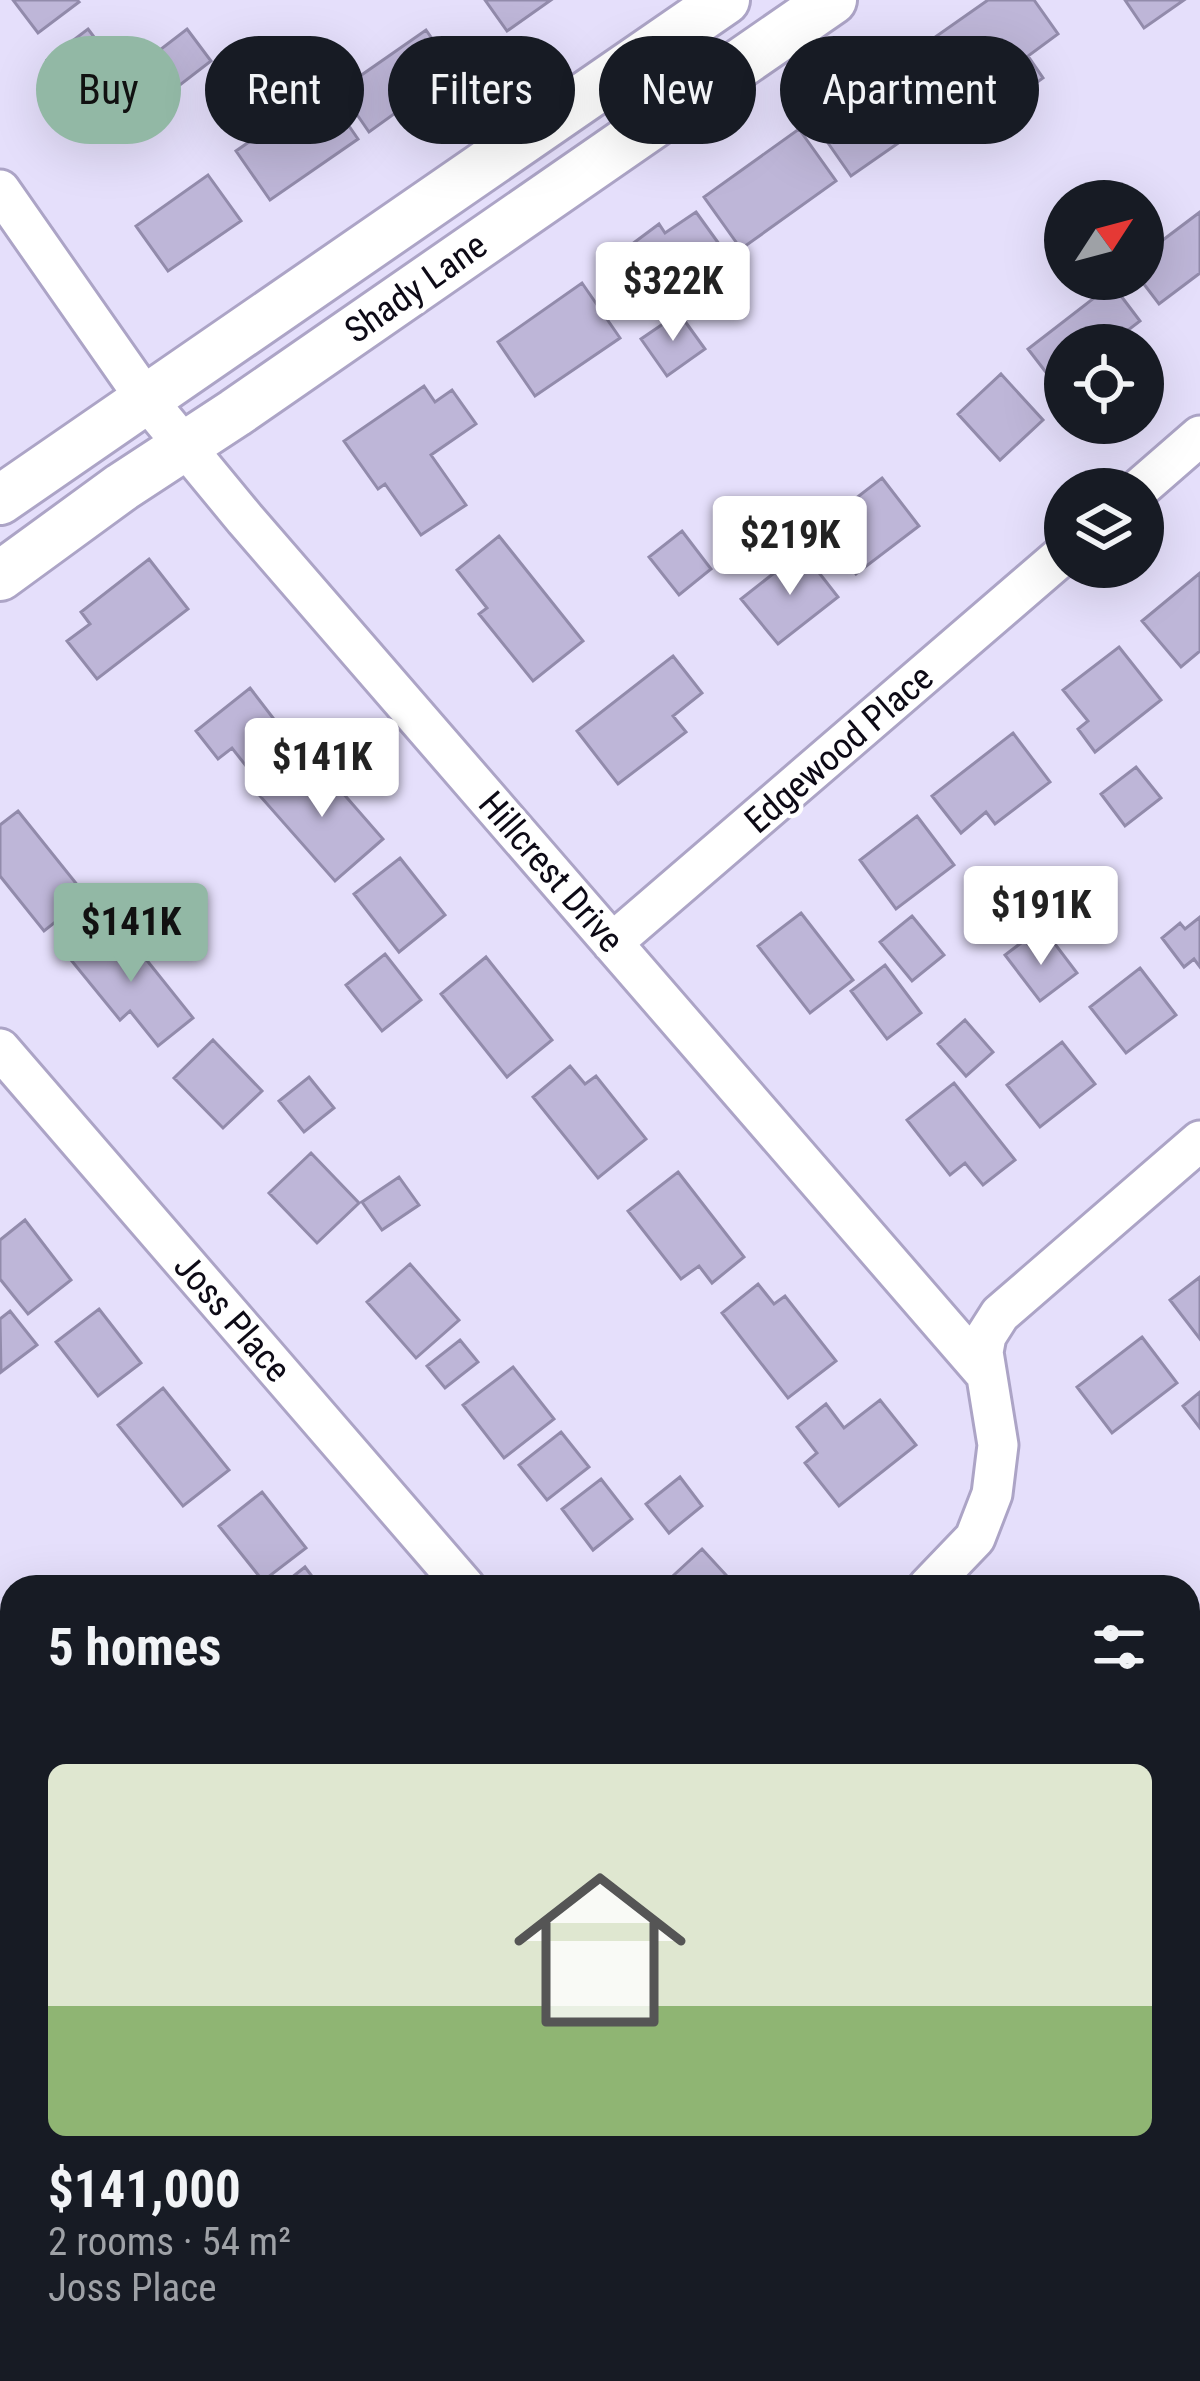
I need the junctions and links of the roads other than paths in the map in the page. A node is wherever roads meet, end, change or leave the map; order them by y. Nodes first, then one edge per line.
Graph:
1 (725, 0) edge
2 (822, 3) edge
3 (0, 190) edge
4 (146, 399) junction
5 (1200, 436) edge
6 (186, 444) junction
7 (1163, 468) edge
8 (0, 500) edge
9 (1044, 571) edge
10 (0, 576) edge
11 (612, 943) junction
12 (0, 1049) edge
13 (1200, 1142) edge
14 (984, 1372) junction
15 (455, 1575) edge
16 (940, 1575) edge

1 - 4 street, Shady Lane
2 - 6 street, Shady Lane
3 - 4 street, Hillcrest Drive
4 - 6 street, Hillcrest Drive
4 - 8 street, Shady Lane
5 - 7 street
6 - 10 street, Shady Lane
6 - 11 street, Hillcrest Drive
9 - 11 street, Edgewood Place
11 - 14 street, Hillcrest Drive
12 - 15 street, Joss Place
13 - 14 street
14 - 16 street

